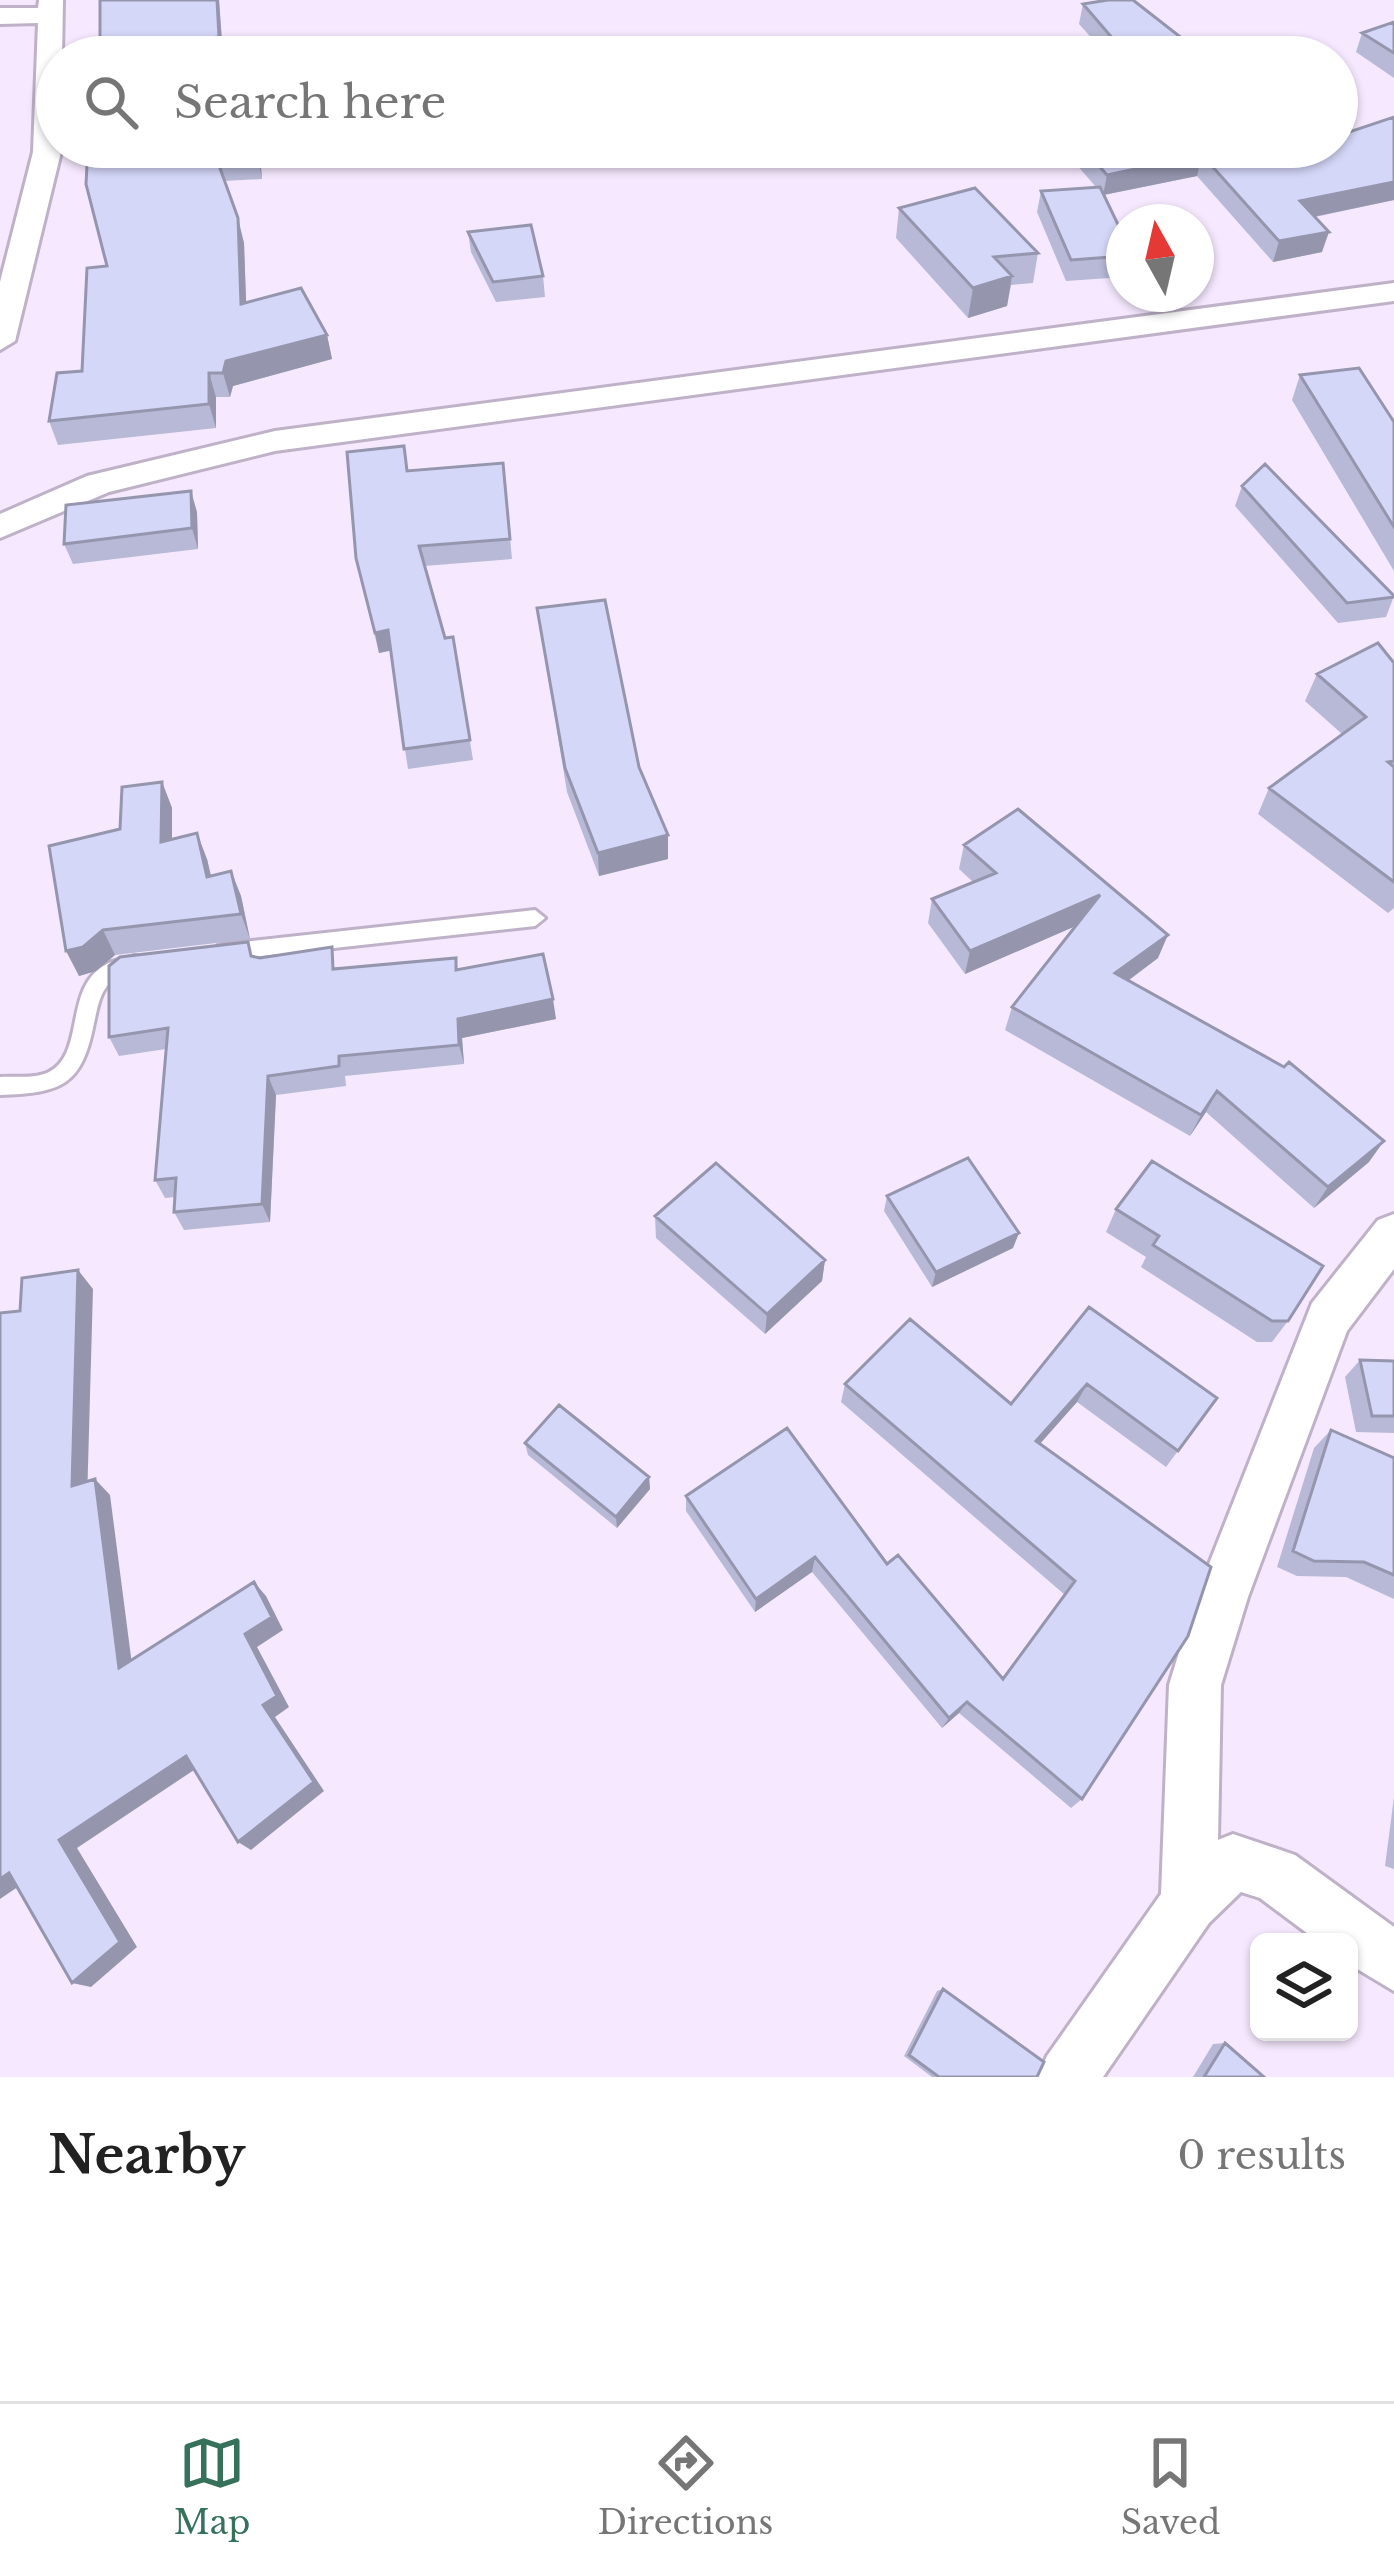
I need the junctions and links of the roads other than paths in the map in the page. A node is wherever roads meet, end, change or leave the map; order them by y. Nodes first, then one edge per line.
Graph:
1 (51, 7) edge
2 (0, 16) edge
3 (43, 168) edge
4 (1394, 292) edge
5 (0, 341) edge
6 (0, 527) edge
7 (535, 918) dead end
8 (211, 954) edge
9 (168, 959) edge
10 (0, 1086) edge
11 (1394, 1234) edge
12 (1190, 1903) junction
13 (1394, 1963) edge
14 (1068, 2077) edge

1 - 2 street
3 - 5 street
4 - 6 street
7 - 8 lane
9 - 10 lane
11 - 12 street
12 - 13 street
12 - 14 street

